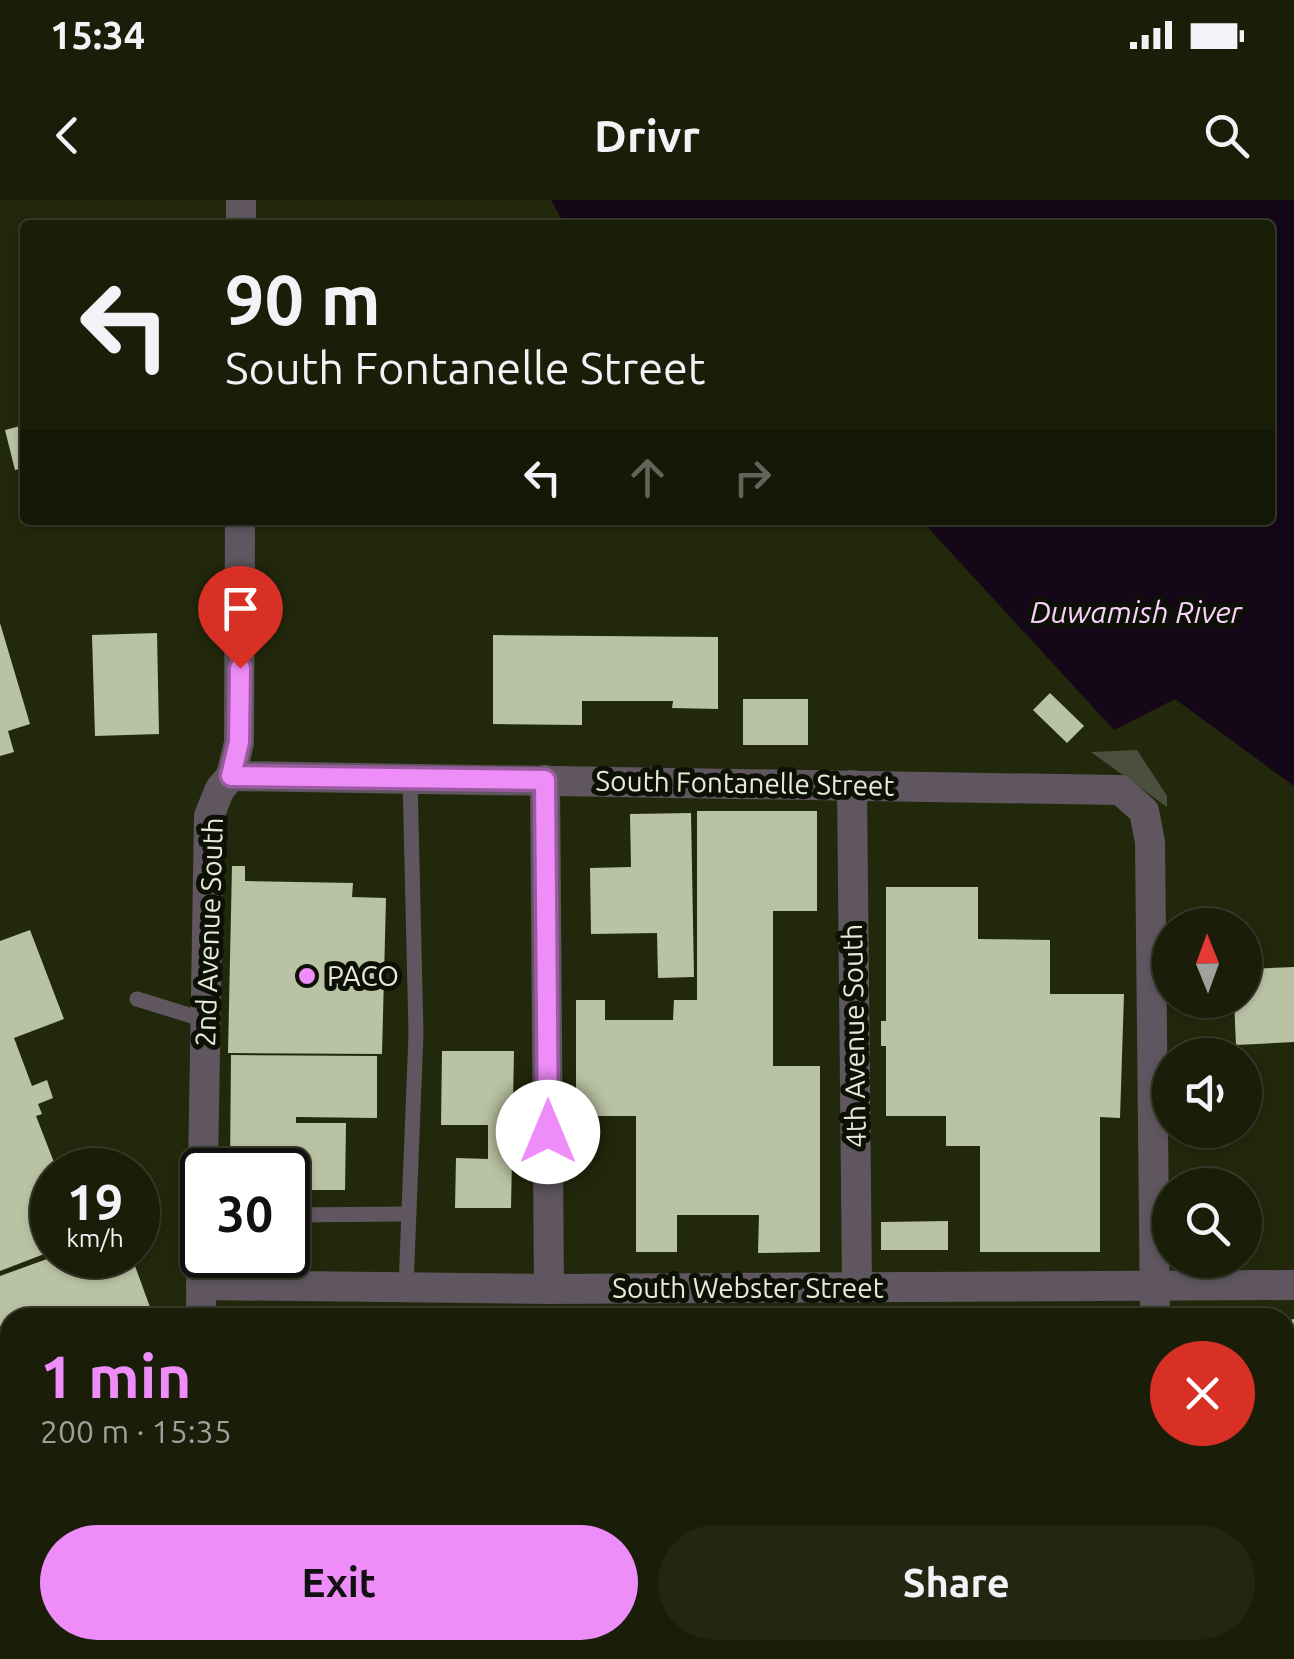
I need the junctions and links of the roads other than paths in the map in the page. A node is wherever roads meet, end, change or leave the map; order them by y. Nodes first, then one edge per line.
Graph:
1 (240, 525) edge
2 (231, 776) junction
3 (410, 778) junction
4 (545, 780) junction
5 (852, 784) junction
6 (137, 999) dead end
7 (206, 1020) junction
8 (203, 1148) edge
9 (409, 1214) junction
10 (310, 1215) edge
11 (201, 1278) edge
12 (258, 1278) edge
13 (201, 1285) junction
14 (1294, 1285) edge
15 (258, 1286) junction
16 (1154, 1286) junction
17 (406, 1287) junction
18 (856, 1287) junction
19 (548, 1289) junction
20 (201, 1308) edge
21 (1154, 1308) edge

1 - 2 street, 2nd Avenue South
2 - 3 street, South Fontanelle Street
2 - 7 street, 2nd Avenue South
3 - 4 street, South Fontanelle Street
3 - 9 lane
4 - 5 street, South Fontanelle Street
4 - 19 street
5 - 16 street, South Fontanelle Street
5 - 18 street, 4th Avenue South
6 - 7 lane
7 - 8 street, 2nd Avenue South
9 - 10 lane
9 - 17 lane
11 - 13 street
12 - 15 lane
13 - 15 street, South Webster Street
13 - 20 street
14 - 16 street, South Webster Street
15 - 17 street, South Webster Street
16 - 18 street, South Webster Street
16 - 21 street
17 - 19 street, South Webster Street
18 - 19 street, South Webster Street

